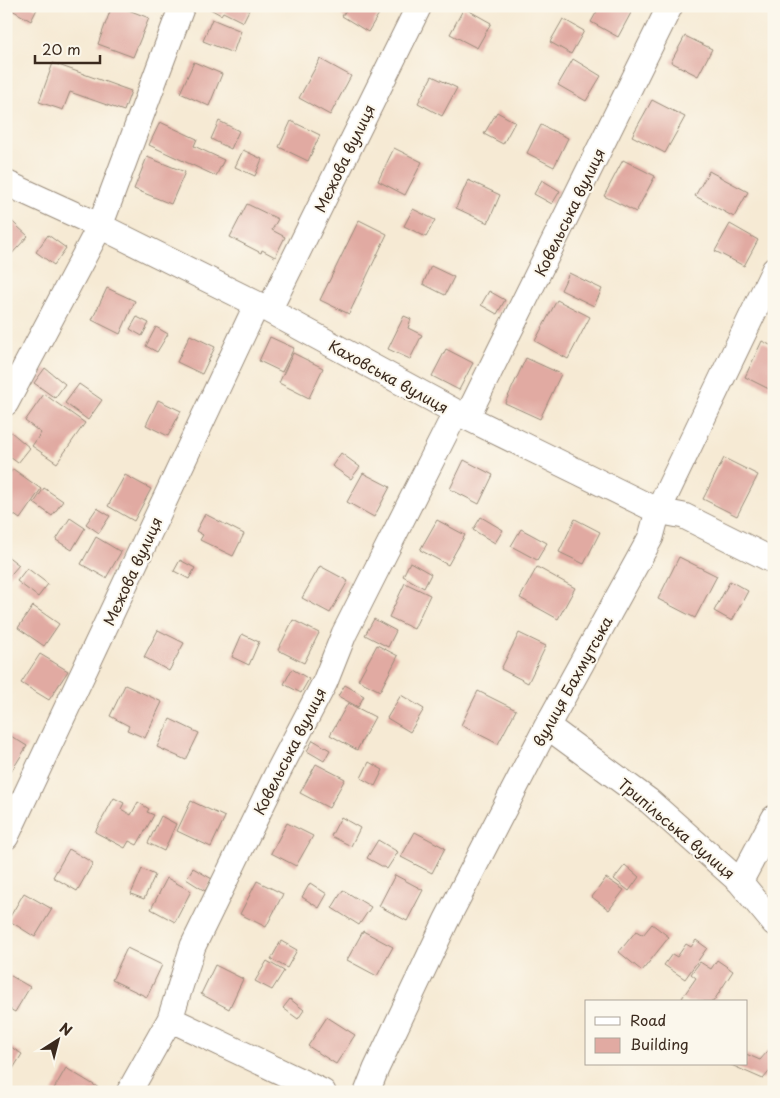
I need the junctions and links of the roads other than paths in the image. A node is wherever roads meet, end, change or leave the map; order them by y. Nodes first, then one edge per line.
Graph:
1 (182, 6) edge
2 (419, 6) edge
3 (670, 6) edge
4 (6, 183) edge
5 (100, 226) junction
6 (774, 270) edge
7 (263, 307) junction
8 (6, 403) edge
9 (462, 415) junction
10 (658, 511) junction
11 (774, 561) edge
12 (546, 726) junction
13 (774, 818) edge
14 (6, 838) edge
15 (740, 882) junction
16 (774, 923) edge
17 (170, 1019) junction
18 (129, 1092) edge
19 (322, 1092) edge
20 (367, 1092) edge

1 - 5 street
2 - 7 street, Межова вулиця
3 - 9 street, Ковельська вулиця
4 - 5 street, Каховська вулиця
5 - 7 street, Каховська вулиця
5 - 8 street
6 - 10 street, вулиця Бахмутська
7 - 9 street, Каховська вулиця
7 - 14 street, Межова вулиця
9 - 10 street, Каховська вулиця
9 - 17 street, Ковельська вулиця
10 - 11 street, Каховська вулиця
10 - 12 street, вулиця Бахмутська
12 - 15 street, Трипільська вулиця
12 - 20 street, вулиця Бахмутська
13 - 15 street
15 - 16 street, Трипільська вулиця
17 - 18 street, Ковельська вулиця
17 - 19 street

